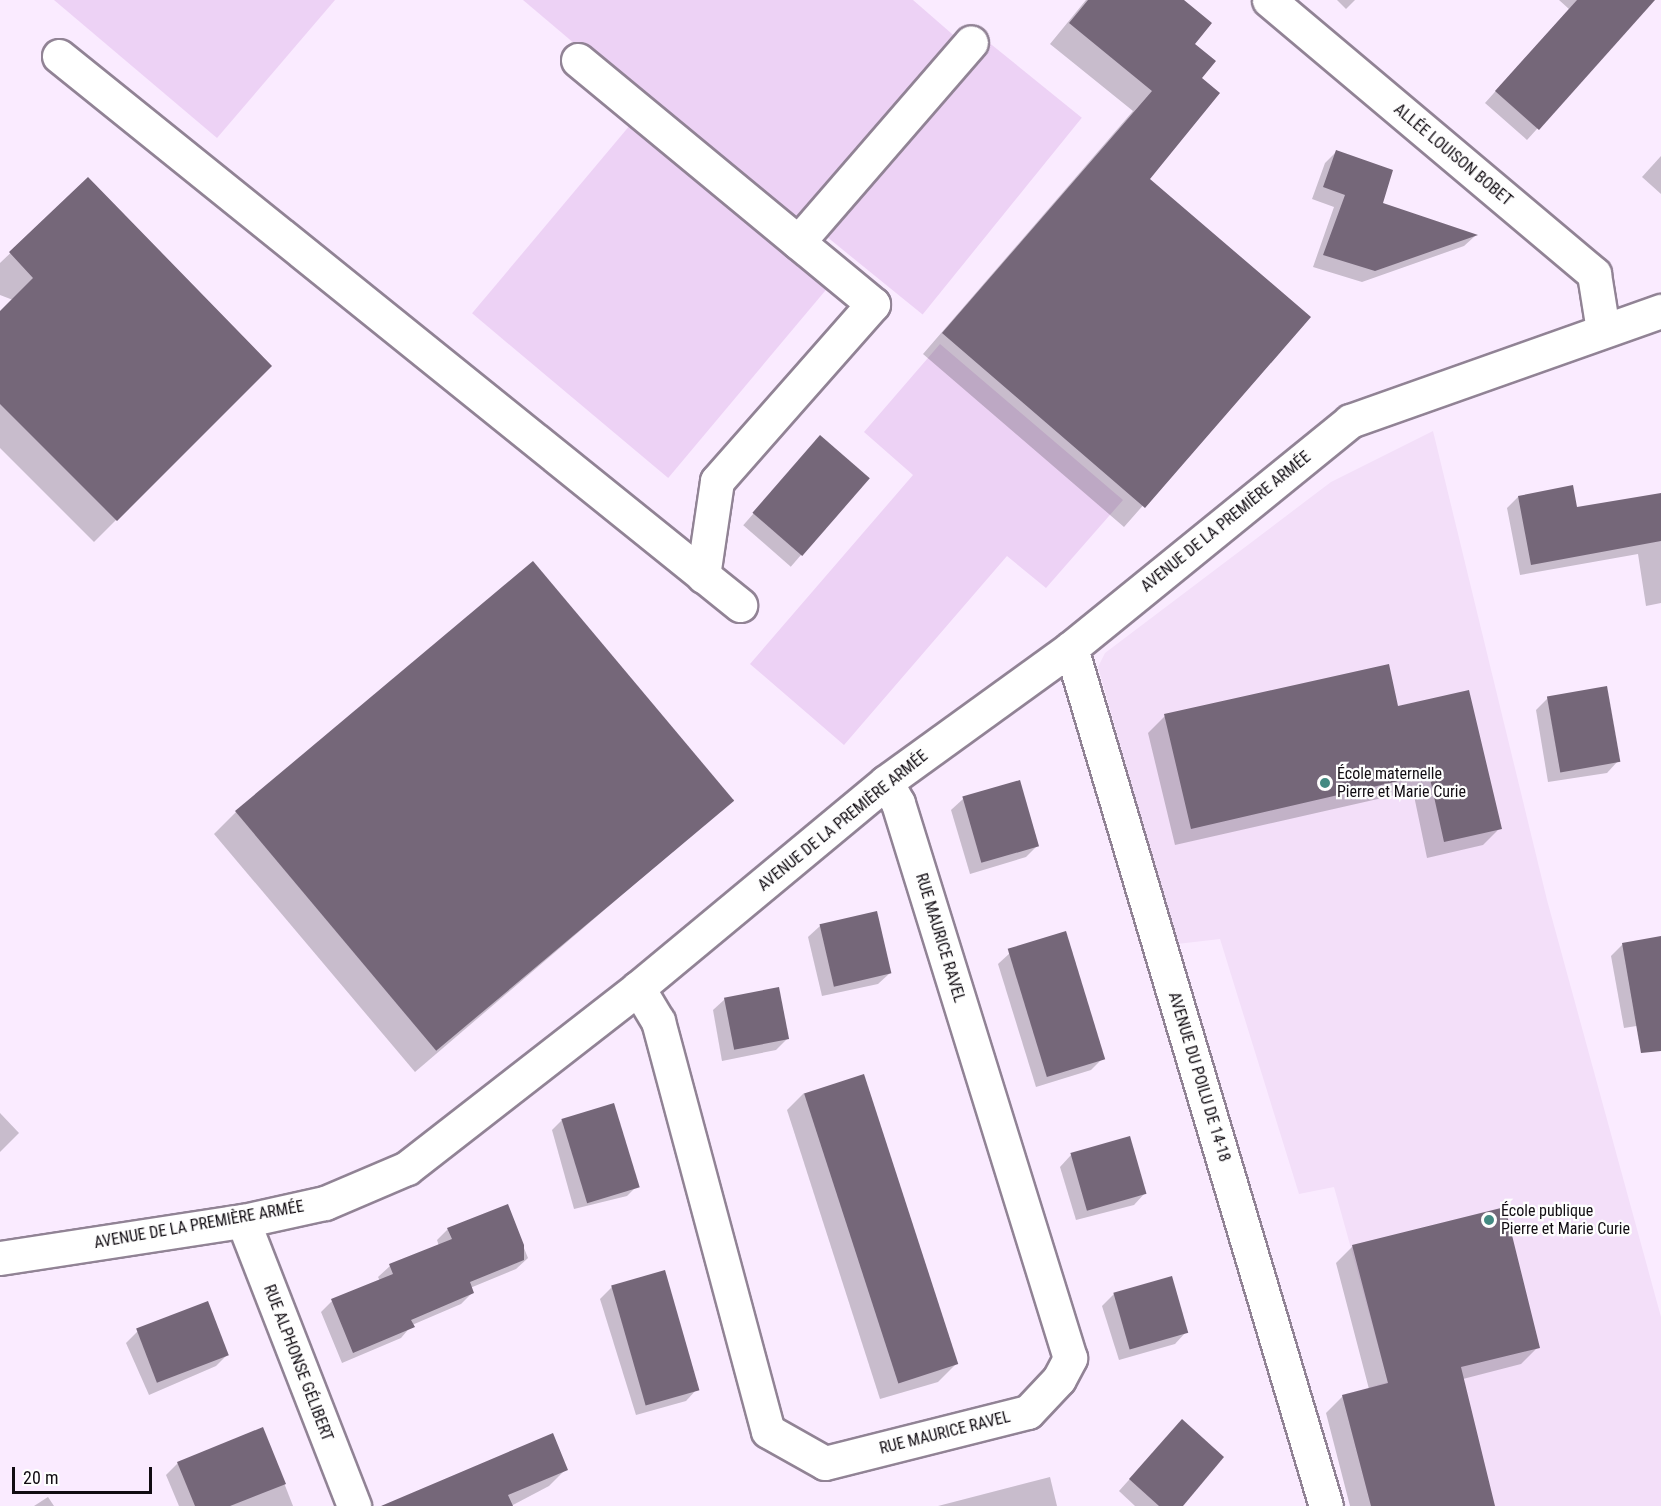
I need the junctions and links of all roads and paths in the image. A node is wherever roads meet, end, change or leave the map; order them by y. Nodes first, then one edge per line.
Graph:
1 (1269, 0) edge
2 (971, 42) dead end
3 (59, 56) dead end
4 (579, 60) dead end
5 (798, 242) junction
6 (1661, 311) edge
7 (1603, 330) junction
8 (703, 576) junction
9 (740, 605) dead end
10 (1071, 648) junction
11 (886, 782) junction
12 (638, 988) junction
13 (243, 1221) junction
14 (0, 1258) edge
15 (354, 1506) edge
16 (1326, 1506) edge

1 - 7 street, ALLÉE LOUISON BOBET
2 - 5 street
3 - 8 street
4 - 5 street
5 - 8 street
6 - 7 street, AVENUE DE LA PREMIÈRE ARMÉE
7 - 10 street, AVENUE DE LA PREMIÈRE ARMÉE
8 - 9 street
10 - 11 street, AVENUE DE LA PREMIÈRE ARMÉE
10 - 16 street, AVENUE DU POILU DE 14-18
11 - 12 street, AVENUE DE LA PREMIÈRE ARMÉE
11 - 12 street, RUE MAURICE RAVEL
12 - 13 street, AVENUE DE LA PREMIÈRE ARMÉE
13 - 14 street, AVENUE DE LA PREMIÈRE ARMÉE
13 - 15 street, RUE ALPHONSE GÉLIBERT

